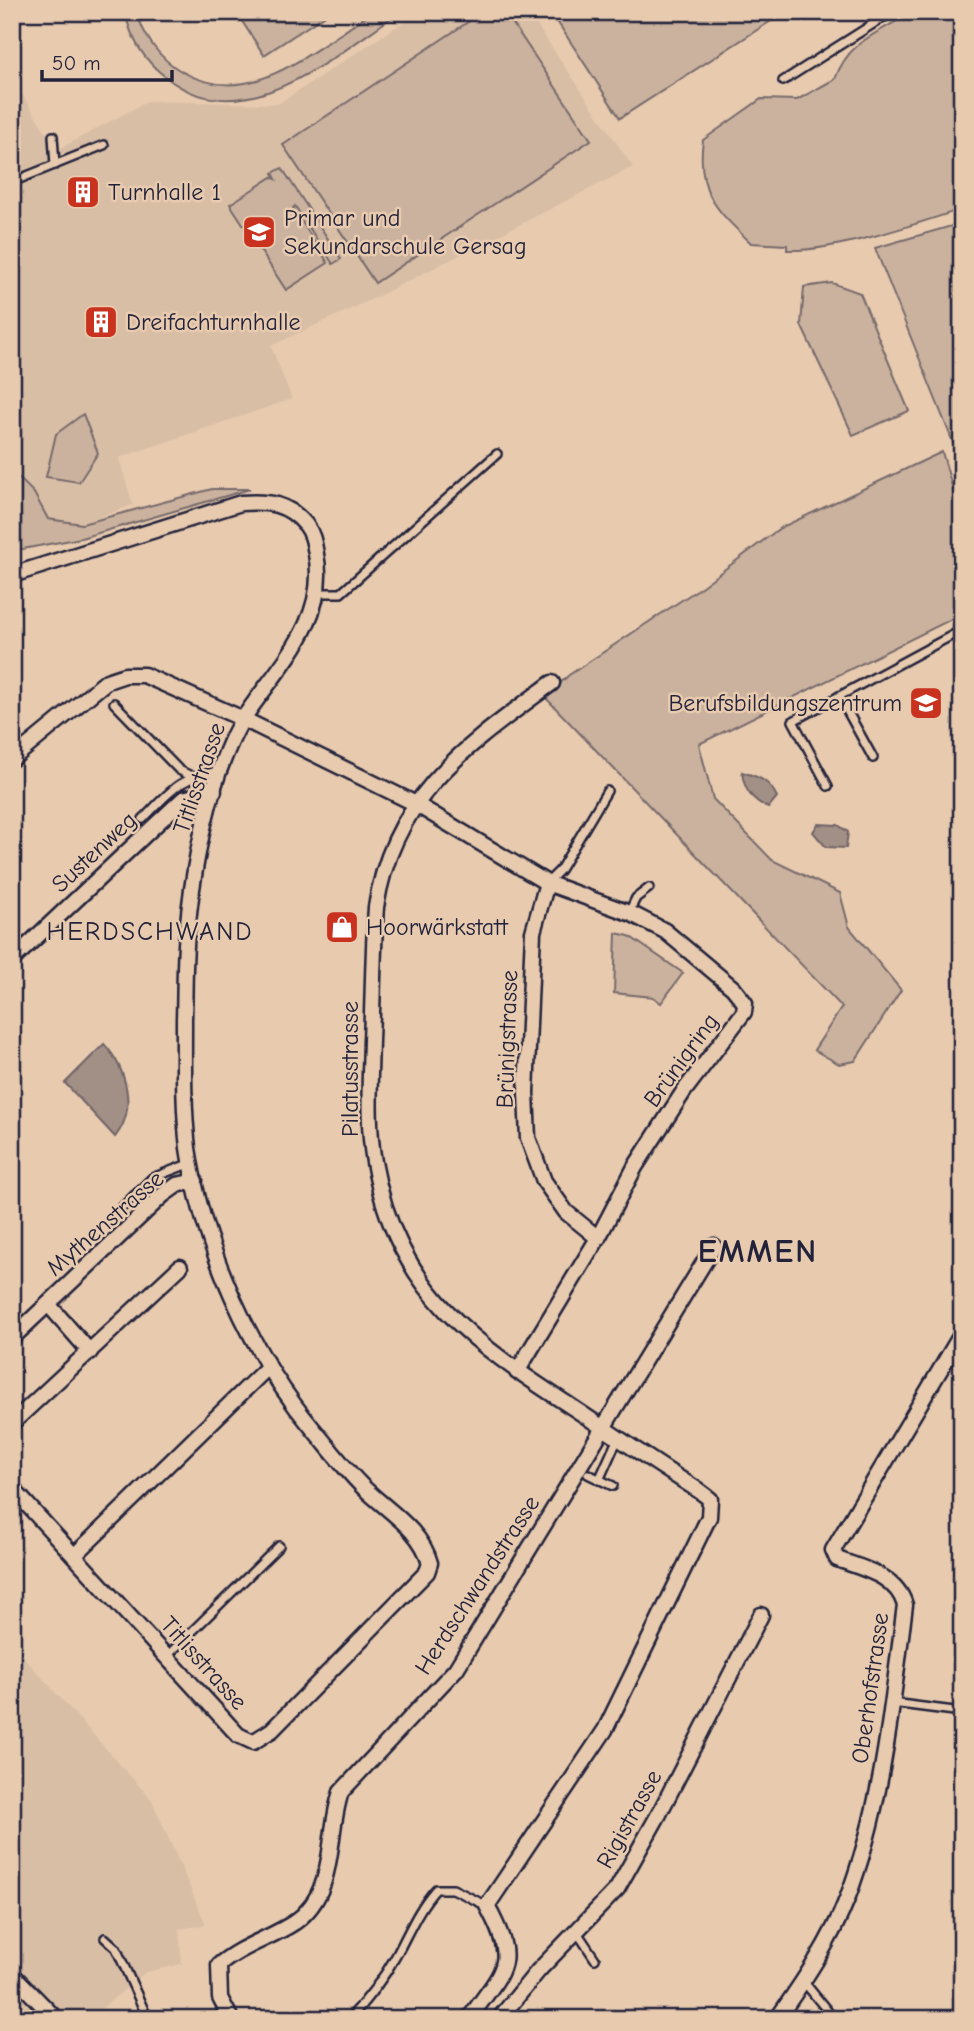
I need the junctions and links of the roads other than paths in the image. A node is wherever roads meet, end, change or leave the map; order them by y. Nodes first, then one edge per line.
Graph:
1 (891, 12) edge
2 (783, 81) dead end
3 (53, 135) dead end
4 (104, 145) dead end
5 (55, 165) junction
6 (12, 182) edge
7 (497, 454) dead end
8 (12, 575) edge
9 (319, 593) junction
10 (962, 630) edge
11 (552, 683) dead end
12 (839, 696) junction
13 (114, 703) dead end
14 (243, 719) junction
15 (873, 758) dead end
16 (12, 759) edge
17 (219, 771) junction
18 (191, 776) junction
19 (828, 786) dead end
20 (214, 791) junction
21 (607, 791) dead end
22 (414, 803) junction
23 (143, 819) dead end
24 (548, 883) junction
25 (649, 888) dead end
26 (629, 912) junction
27 (12, 960) edge
28 (191, 1163) junction
29 (195, 1181) junction
30 (109, 1220) dead end
31 (598, 1238) junction
32 (714, 1246) dead end
33 (180, 1267) dead end
34 (48, 1304) junction
35 (962, 1333) edge
36 (12, 1338) edge
37 (90, 1352) junction
38 (267, 1368) junction
39 (517, 1372) junction
40 (12, 1423) edge
41 (603, 1427) junction
42 (618, 1437) junction
43 (588, 1474) dead end
44 (599, 1480) junction
45 (613, 1486) dead end
46 (12, 1488) edge
47 (279, 1546) dead end
48 (76, 1554) junction
49 (761, 1615) dead end
50 (167, 1656) junction
51 (892, 1703) junction
52 (962, 1712) edge
53 (488, 1906) junction
54 (576, 1932) junction
55 (105, 1938) dead end
56 (595, 1959) dead end
57 (12, 1974) edge
58 (804, 1982) junction
59 (56, 2019) edge
60 (148, 2019) edge
61 (231, 2019) edge
62 (349, 2019) edge
63 (469, 2019) edge
64 (499, 2019) edge
65 (777, 2019) edge
66 (834, 2019) edge

1 - 2 lane
3 - 5 lane
4 - 5 lane
5 - 6 lane
7 - 9 lane
8 - 9 street, Titlisstrasse
9 - 14 street, Titlisstrasse
10 - 12 lane
11 - 22 street, Pilatusstrasse
12 - 15 lane
12 - 19 lane
13 - 18 lane
14 - 16 street
14 - 17 street, Titlisstrasse
14 - 22 street
17 - 18 lane
17 - 20 street, Titlisstrasse
18 - 23 lane
20 - 27 street, Sustenweg
20 - 28 street, Titlisstrasse
21 - 24 lane
22 - 24 street
22 - 39 street, Pilatusstrasse
24 - 26 street, Brünigring
24 - 31 street, Brünigstrasse
25 - 26 lane
26 - 31 street, Brünigring
28 - 29 street, Titlisstrasse
28 - 30 lane
29 - 34 street, Mythenstrasse
29 - 38 street, Titlisstrasse
31 - 39 street
32 - 41 street, Herdschwandstrasse
33 - 37 street
34 - 36 street, Mythenstrasse
34 - 37 street, Mythenstrasse
35 - 51 street, Oberhofstrasse
37 - 40 street
38 - 48 street
38 - 50 street, Titlisstrasse
39 - 41 street, Pilatusstrasse
41 - 42 street
41 - 61 street, Herdschwandstrasse
42 - 44 lane
42 - 53 street
43 - 44 lane
44 - 45 lane
46 - 48 street, Titlisstrasse
47 - 50 lane
48 - 50 street, Titlisstrasse
49 - 54 street, Rigistrasse
51 - 52 lane
51 - 58 street, Oberhofstrasse
53 - 62 lane
53 - 63 street
54 - 56 lane
54 - 64 street, Rigistrasse
55 - 60 lane
57 - 59 street
58 - 65 street, Oberhofstrasse
58 - 66 lane

